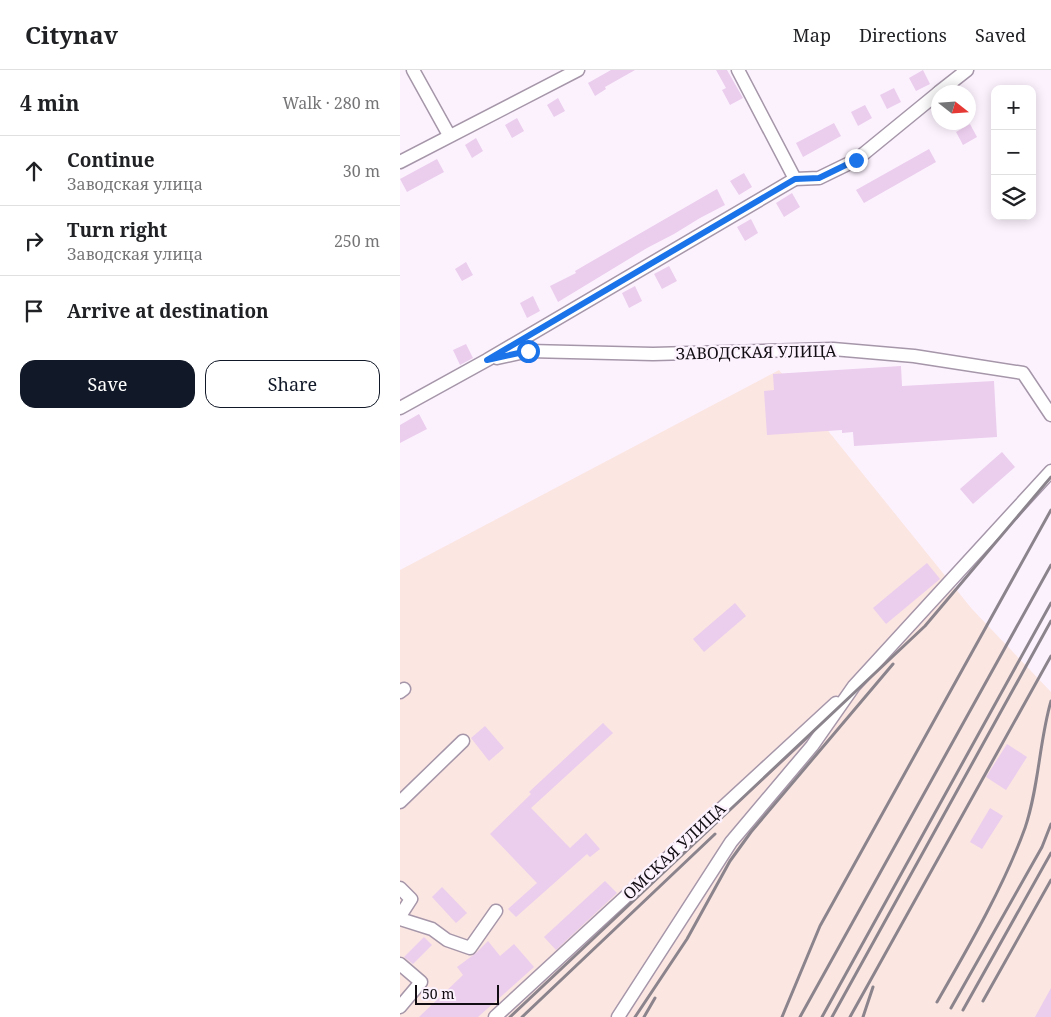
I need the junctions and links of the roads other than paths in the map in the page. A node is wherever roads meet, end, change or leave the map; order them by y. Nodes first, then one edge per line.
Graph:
1 (413, 70) edge
2 (578, 70) edge
3 (738, 70) edge
4 (964, 72) edge
5 (949, 85) edge
6 (931, 99) edge
7 (449, 135) junction
8 (400, 162) edge
9 (795, 179) junction
10 (487, 360) junction
11 (400, 408) edge
12 (1051, 415) edge
13 (1051, 471) edge
14 (854, 686) junction
15 (463, 741) dead end
16 (400, 802) edge
17 (400, 888) edge
18 (496, 910) dead end
19 (400, 918) edge
20 (400, 964) edge
21 (400, 1007) edge
22 (495, 1017) edge
23 (618, 1017) edge

1 - 7 street
2 - 7 street
3 - 9 street
4 - 5 street, ЗАВОДСКАЯ УЛИЦА
6 - 9 street, ЗАВОДСКАЯ УЛИЦА
7 - 8 street
9 - 10 street, ЗАВОДСКАЯ УЛИЦА
10 - 11 street, ЗАВОДСКАЯ УЛИЦА
10 - 12 street, ЗАВОДСКАЯ УЛИЦА
13 - 14 street
14 - 22 street, ОМСКАЯ УЛИЦА
14 - 23 street
15 - 16 street
17 - 19 street
18 - 19 street
20 - 21 street

